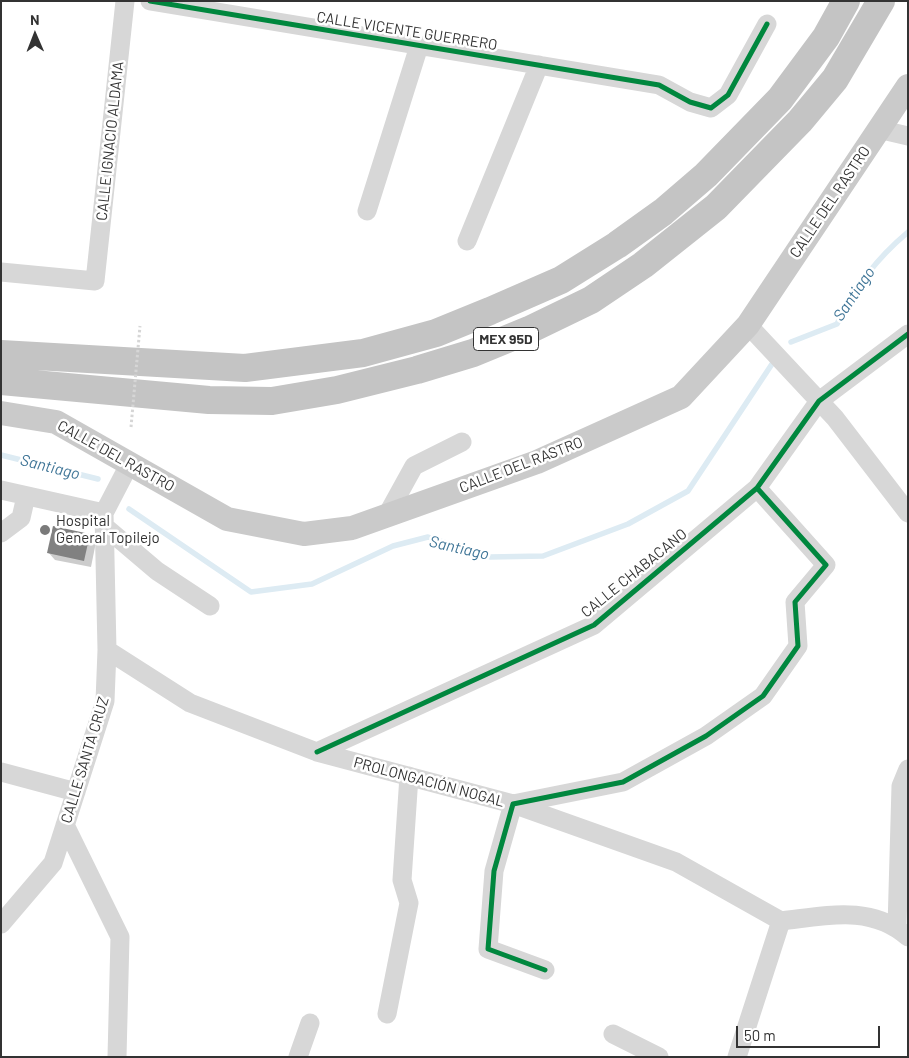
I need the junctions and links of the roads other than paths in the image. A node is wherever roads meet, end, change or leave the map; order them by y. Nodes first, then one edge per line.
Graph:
1 (125, 1) edge
2 (150, 1) edge
3 (846, 1) edge
4 (881, 1) edge
5 (766, 24) dead end
6 (419, 46) junction
7 (539, 65) junction
8 (908, 86) edge
9 (878, 129) junction
10 (908, 136) edge
11 (367, 211) dead end
12 (467, 241) dead end
13 (1, 272) edge
14 (748, 325) junction
15 (908, 334) edge
16 (1, 354) edge
17 (1, 381) edge
18 (819, 401) junction
19 (1, 414) edge
20 (462, 442) dead end
21 (130, 463) junction
22 (756, 488) junction
23 (1, 490) edge
24 (26, 496) junction
25 (908, 513) edge
26 (387, 515) junction
27 (104, 519) junction
28 (1, 533) edge
29 (210, 606) dead end
30 (107, 650) junction
31 (317, 752) junction
32 (1, 772) edge
33 (409, 776) junction
34 (906, 781) edge
35 (76, 792) junction
36 (513, 804) junction
37 (65, 825) junction
38 (781, 922) junction
39 (1, 924) edge
40 (902, 932) edge
41 (545, 970) dead end
42 (387, 1014) dead end
43 (310, 1023) dead end
44 (613, 1034) dead end
45 (117, 1057) edge
46 (298, 1057) edge
47 (659, 1057) edge
48 (737, 1057) edge

1 - 13 street, CALLE IGNACIO ALDAMA
2 - 6 street, CALLE VICENTE GUERRERO
3 - 16 highway, MEX 95D
4 - 17 highway, MEX 95D
5 - 7 street, CALLE VICENTE GUERRERO
6 - 7 street, CALLE VICENTE GUERRERO
6 - 11 street
7 - 12 street
8 - 9 main road, CALLE DEL RASTRO
9 - 10 street
9 - 14 main road, CALLE DEL RASTRO
14 - 18 street
14 - 26 main road, CALLE DEL RASTRO
15 - 18 street, CALLE CHABACANO
18 - 22 street, CALLE CHABACANO
18 - 25 street
19 - 21 main road, CALLE DEL RASTRO
20 - 26 street
21 - 26 main road, CALLE DEL RASTRO
21 - 27 street, CALLE SANTA CRUZ
22 - 31 street, CALLE CHABACANO
22 - 36 street
23 - 24 street
24 - 27 street
24 - 28 street
27 - 29 street
27 - 30 street, CALLE SANTA CRUZ
30 - 31 street, PROLONGACIÓN NOGAL
30 - 35 street, CALLE SANTA CRUZ
31 - 33 street, PROLONGACIÓN NOGAL
32 - 35 street
33 - 36 street, PROLONGACIÓN NOGAL
33 - 42 street
34 - 40 street
35 - 37 street, CALLE SANTA CRUZ
36 - 38 street, PROLONGACIÓN NOGAL
36 - 41 street
37 - 39 street, CALLE SANTA CRUZ
37 - 45 street
38 - 40 street
38 - 48 street
43 - 46 street
44 - 47 street

